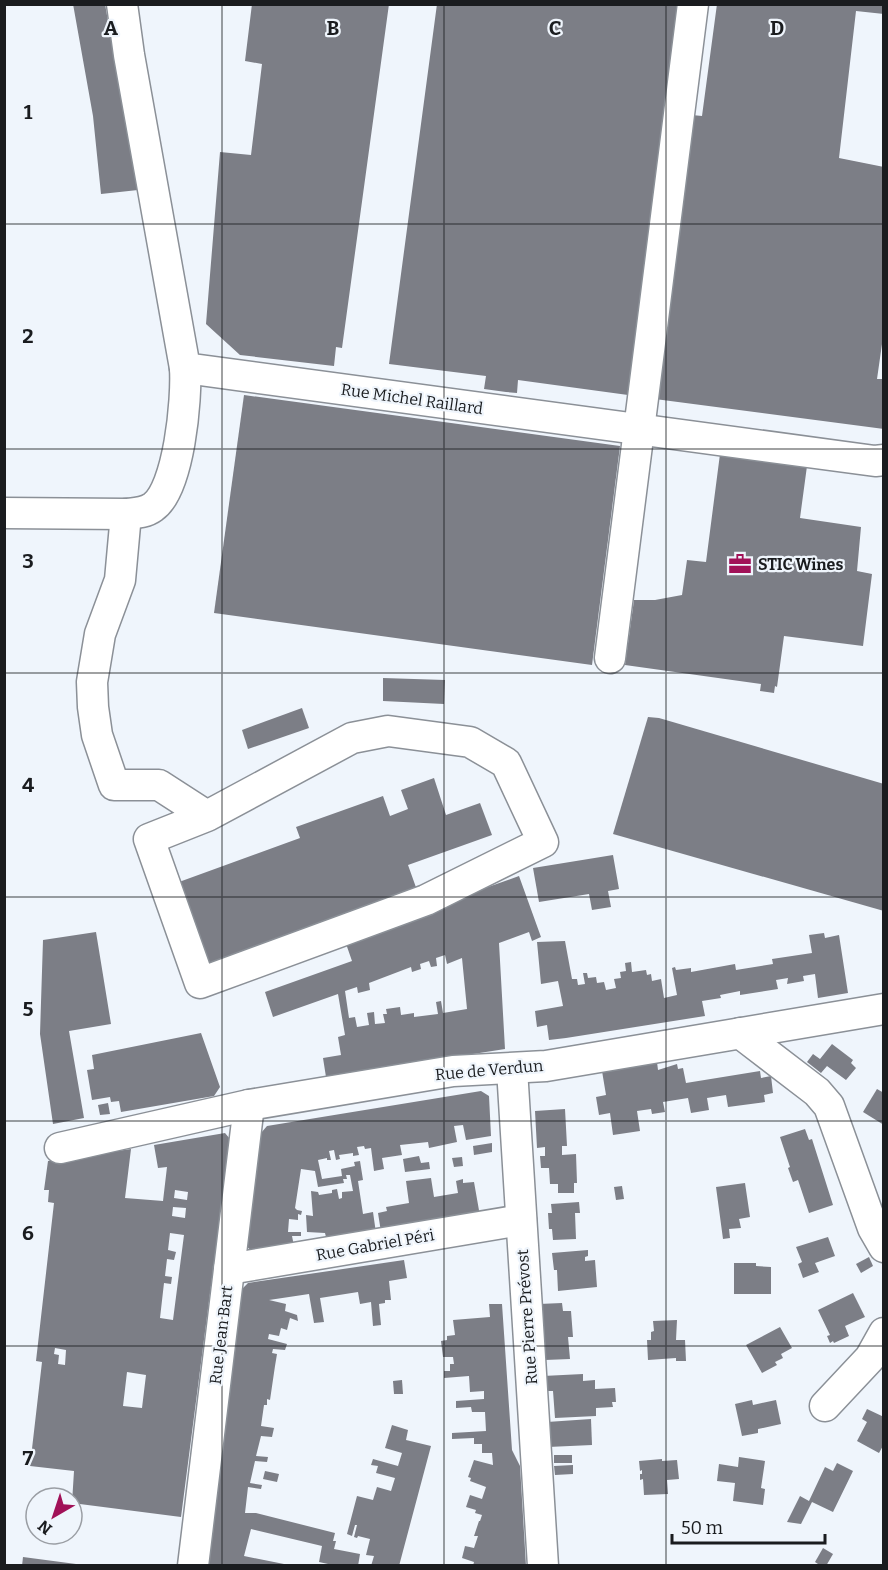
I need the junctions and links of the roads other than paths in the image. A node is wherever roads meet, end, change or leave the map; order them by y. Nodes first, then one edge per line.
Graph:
1 (122, 4) edge
2 (693, 4) edge
3 (185, 368) junction
4 (639, 429) junction
5 (884, 460) edge
6 (4, 513) edge
7 (126, 514) junction
8 (610, 658) dead end
9 (207, 816) junction
10 (884, 1009) edge
11 (740, 1033) junction
12 (512, 1069) junction
13 (249, 1105) junction
14 (60, 1148) dead end
15 (521, 1220) junction
16 (884, 1247) edge
17 (229, 1269) junction
18 (884, 1333) edge
19 (825, 1406) dead end
20 (193, 1566) edge
21 (543, 1566) edge

1 - 3 street
2 - 4 street
3 - 4 street, Rue Michel Raillard
3 - 7 street
4 - 5 street, Rue Michel Raillard
4 - 8 street
6 - 7 street
7 - 9 street
9 - 9 street
10 - 11 street, Rue de Verdun
11 - 12 street, Rue de Verdun
11 - 16 street
12 - 13 street, Rue de Verdun
12 - 15 street, Rue Pierre Prévost
13 - 14 street, Rue de Verdun
13 - 17 street, Rue Jean Bart
15 - 17 street, Rue Gabriel Péri
15 - 21 street, Rue Pierre Prévost
17 - 20 street, Rue Jean Bart
18 - 19 street

